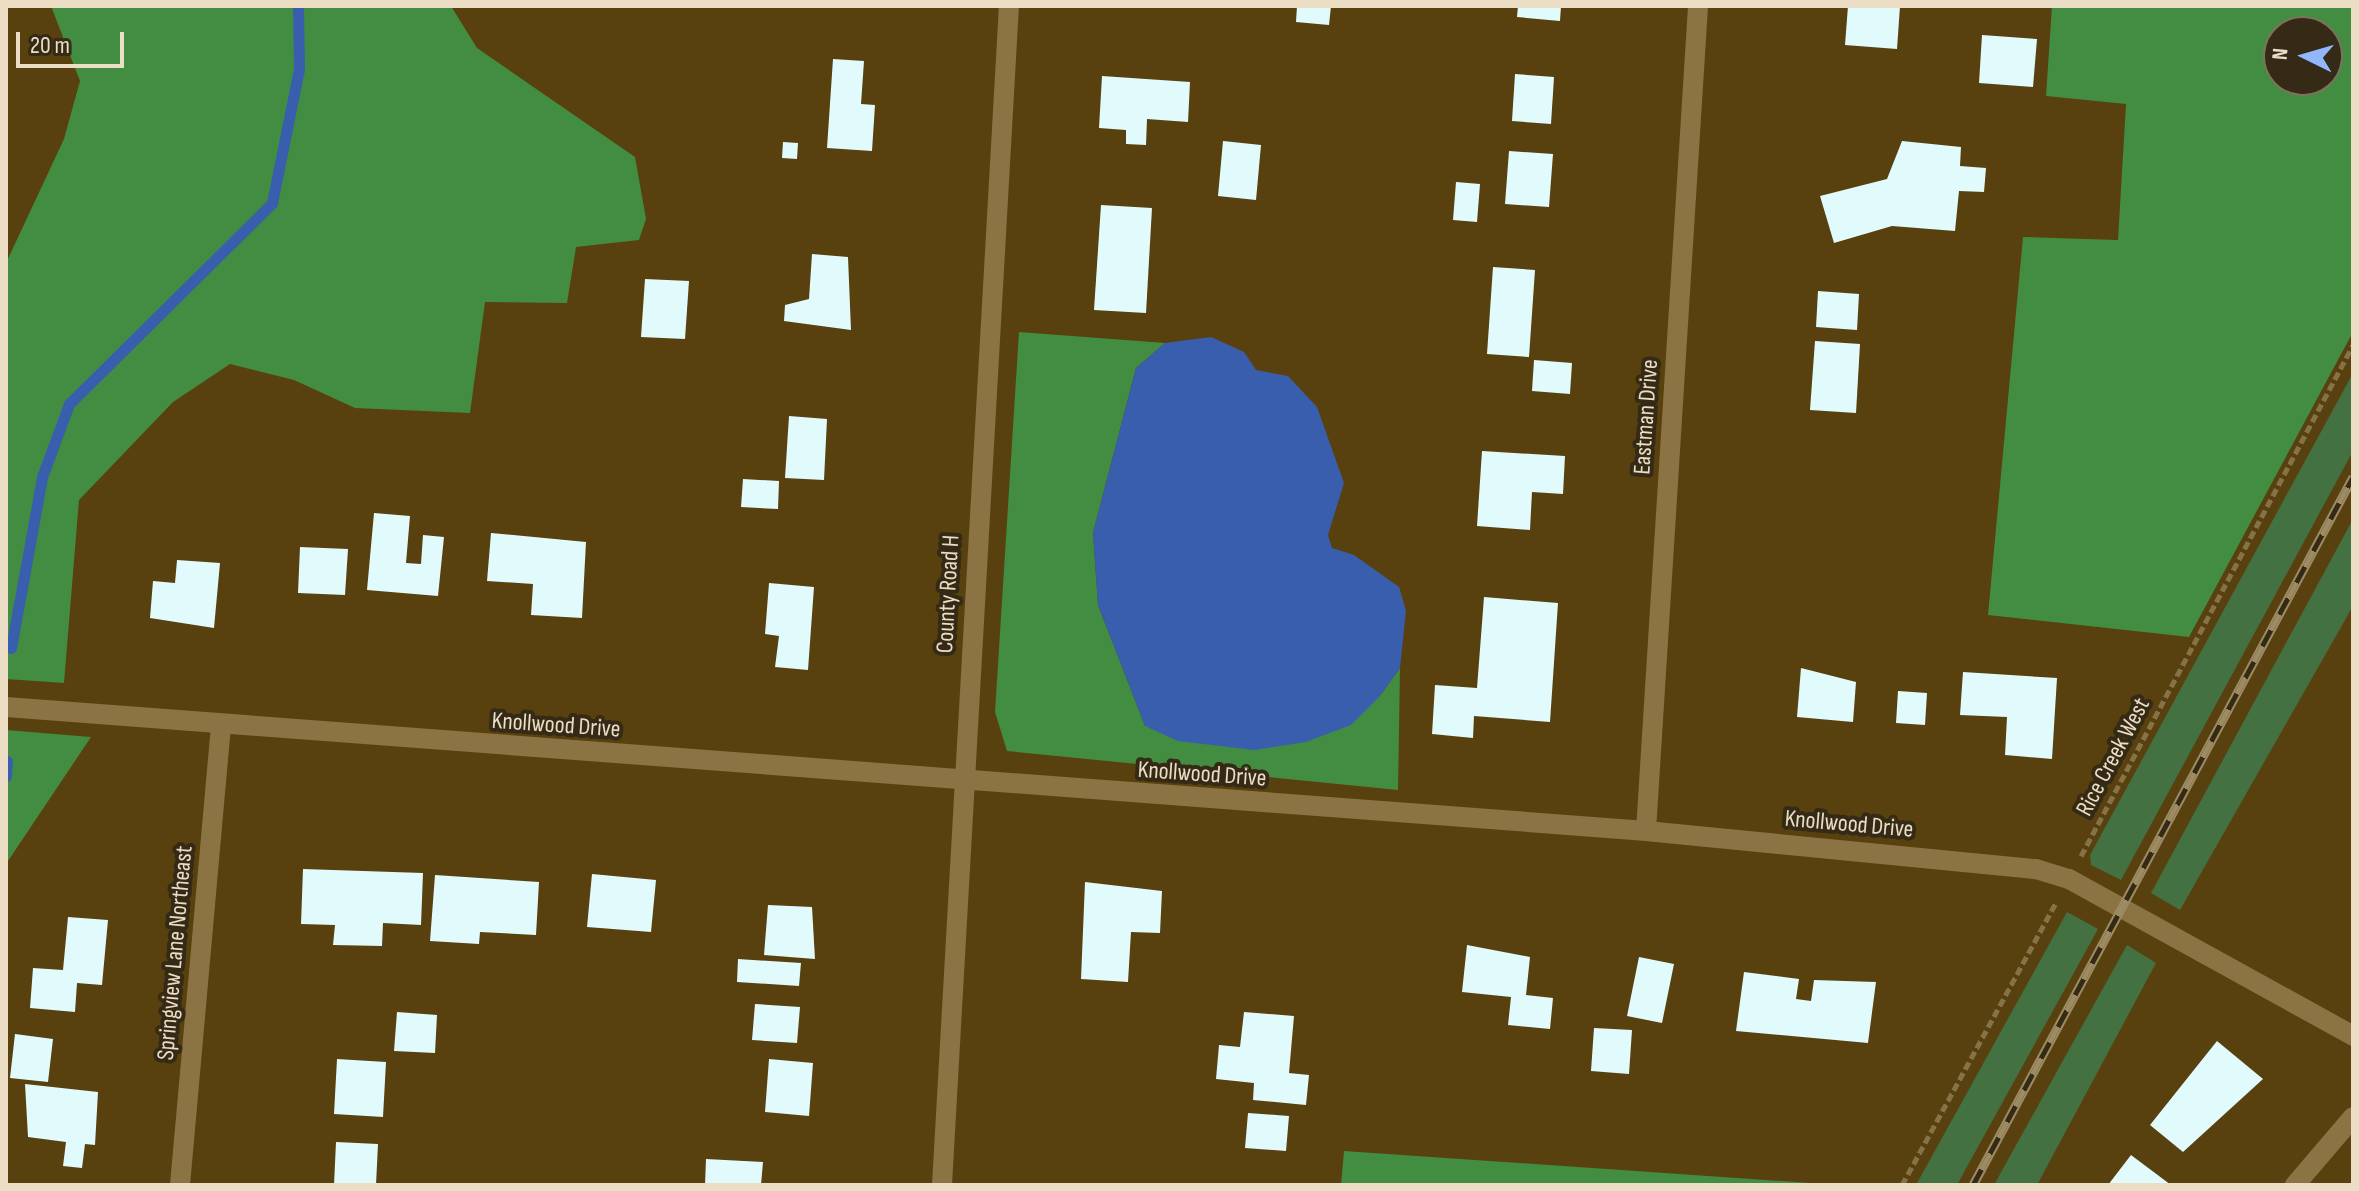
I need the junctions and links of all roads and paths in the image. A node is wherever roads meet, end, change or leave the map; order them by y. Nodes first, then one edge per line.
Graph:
1 (1009, 6) edge
2 (1698, 6) edge
3 (2353, 345) edge
4 (6, 707) edge
5 (221, 725) junction
6 (963, 783) junction
7 (1646, 831) junction
8 (2069, 879) junction
9 (2353, 1036) edge
10 (2353, 1117) edge
11 (180, 1185) edge
12 (942, 1185) edge
13 (1902, 1185) edge
14 (2295, 1185) edge

1 - 6 street, County Road H
2 - 7 street, Eastman Drive
3 - 8 path, Rice Creek West
4 - 5 street, Knollwood Drive
5 - 6 street, Knollwood Drive
5 - 11 street, Springview Lane Northeast
6 - 7 street, Knollwood Drive
6 - 12 street, County Road H
7 - 8 street, Knollwood Drive
8 - 9 street, Knollwood Drive
8 - 13 path, Rice Creek West
10 - 14 street

